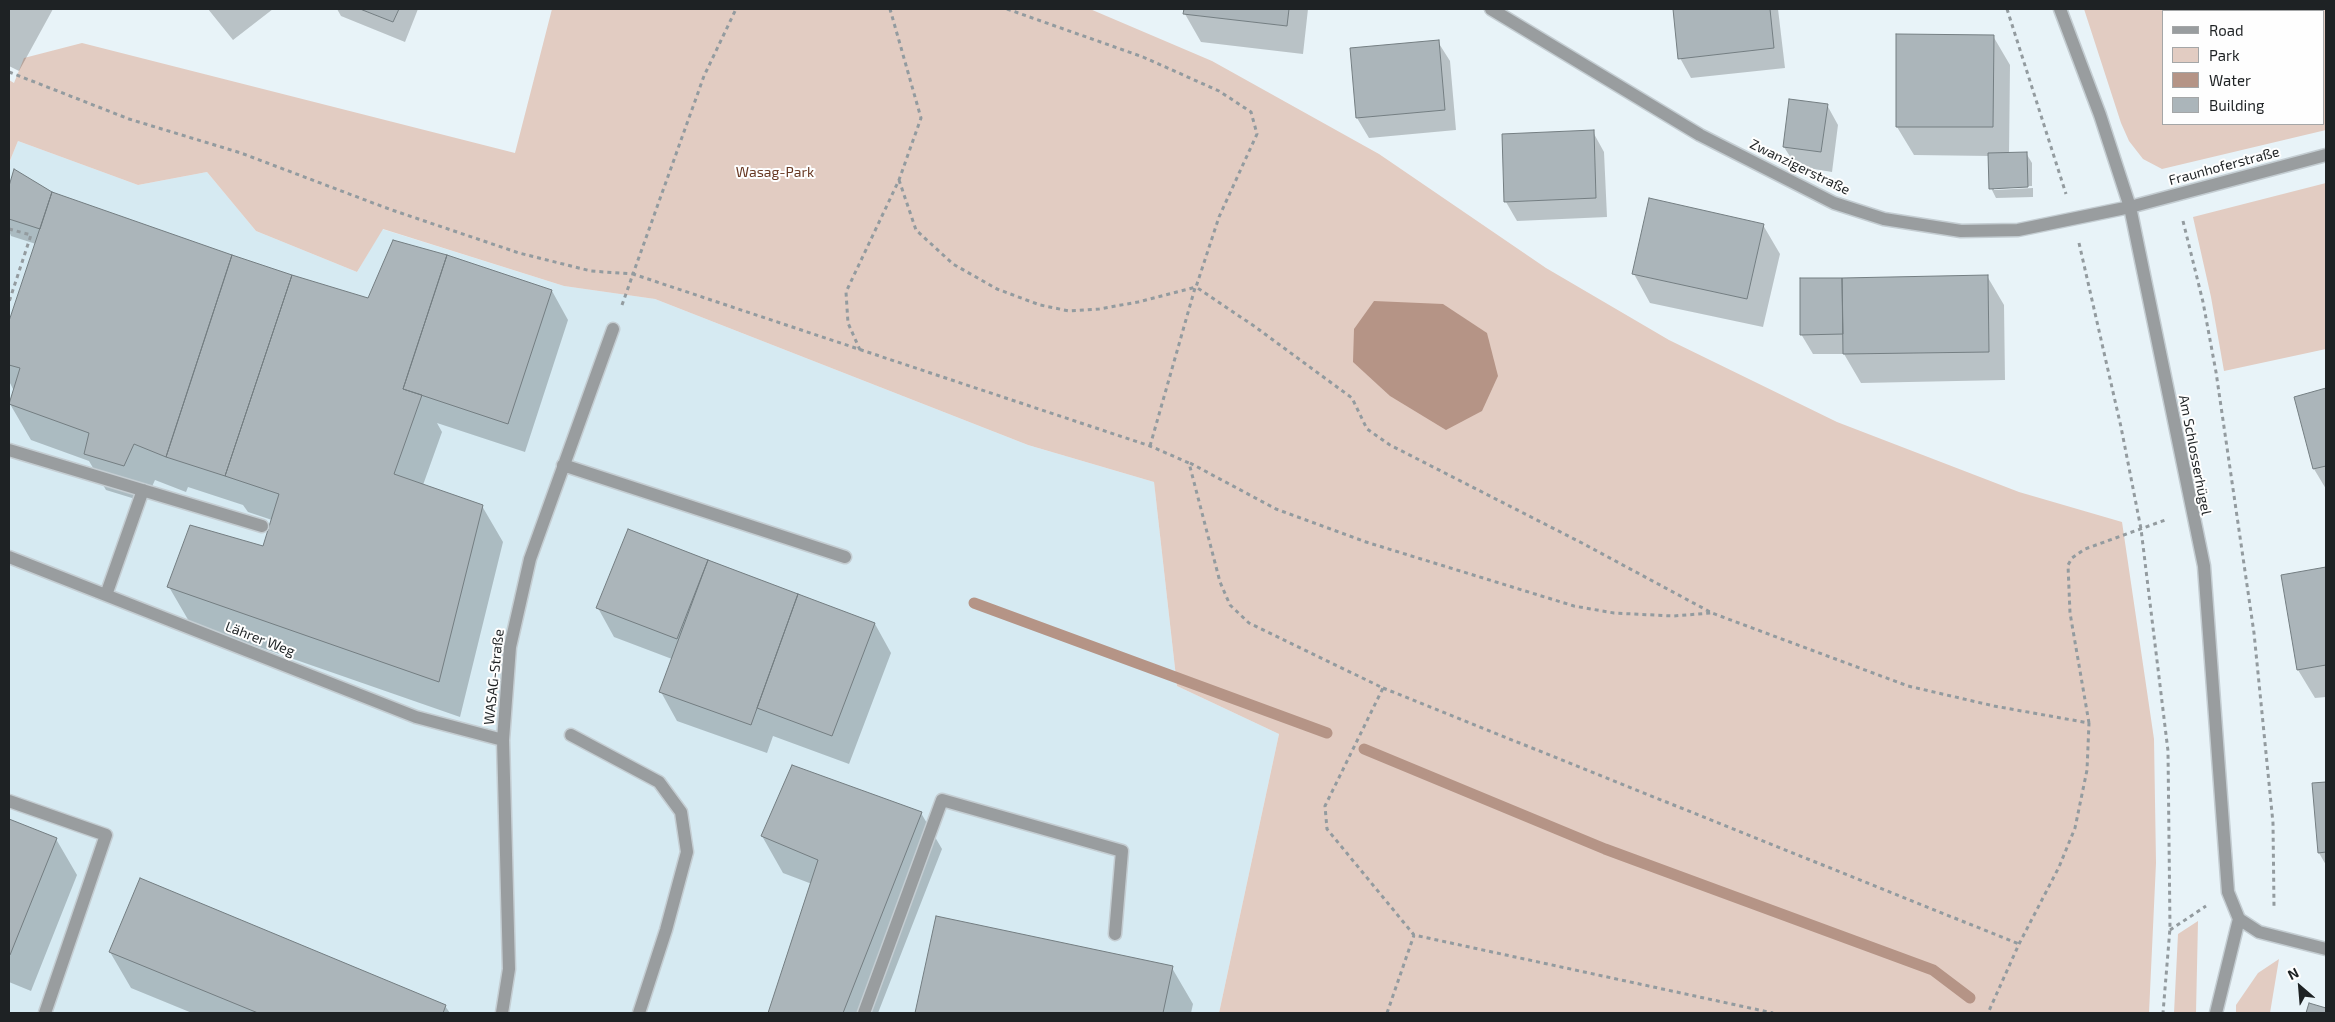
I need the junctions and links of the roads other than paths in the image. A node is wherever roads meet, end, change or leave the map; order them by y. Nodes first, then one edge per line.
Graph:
1 (1491, 9) edge
2 (2060, 9) edge
3 (2326, 155) edge
4 (2130, 207) junction
5 (613, 329) road end
6 (9, 450) edge
7 (563, 465) junction
8 (143, 490) junction
9 (262, 526) dead end
10 (845, 556) dead end
11 (9, 557) edge
12 (106, 595) junction
13 (571, 736) dead end
14 (503, 740) junction
15 (9, 801) edge
16 (2238, 919) junction
17 (1115, 934) dead end
18 (2326, 949) edge
19 (45, 1013) edge
20 (502, 1013) edge
21 (639, 1013) edge
22 (864, 1013) edge
23 (2216, 1013) edge

1 - 4 street, Zwanzigerstraße
2 - 4 street, Am Schlosserhügel
3 - 4 street, Fraunhoferstraße
4 - 16 street, Am Schlosserhügel
5 - 7 street, WASAG-Straße
6 - 8 street
7 - 10 street
7 - 14 street, WASAG-Straße
8 - 9 street
8 - 12 street
11 - 12 street, Lährer Weg
12 - 14 street, Lährer Weg
13 - 21 street
14 - 20 street, WASAG-Straße
15 - 19 street
16 - 18 street
16 - 23 street
17 - 22 street

